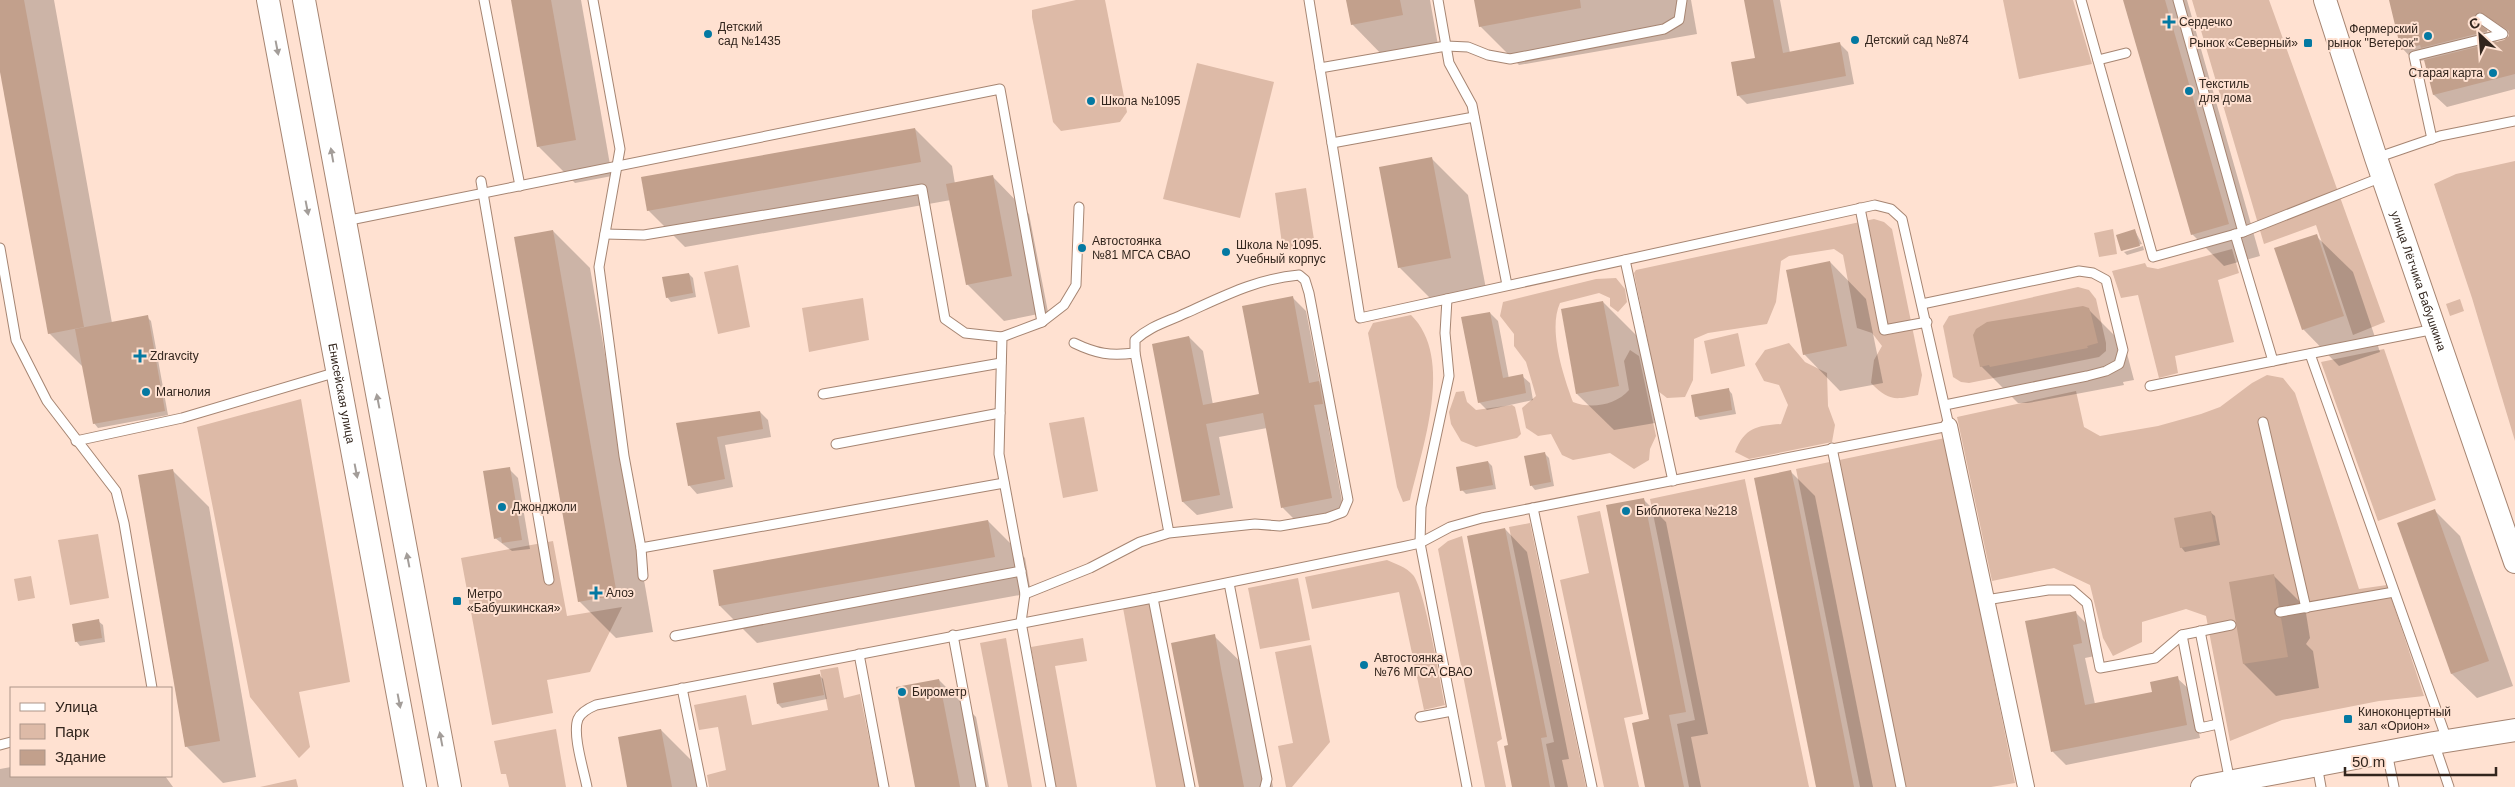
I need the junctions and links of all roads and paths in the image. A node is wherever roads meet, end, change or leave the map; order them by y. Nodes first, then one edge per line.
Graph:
1 (268, 0) edge
2 (304, 0) edge
3 (484, 0) edge
4 (593, 0) edge
5 (1309, 0) edge
6 (1438, 0) edge
7 (1682, 0) edge
8 (2080, 0) edge
9 (2178, 0) edge
10 (2325, 0) edge
11 (2480, 18) dead end
12 (1446, 46) junction
13 (2126, 53) dead end
14 (2098, 60) junction
15 (1320, 68) junction
16 (1474, 117) junction
17 (2515, 120) edge
18 (2432, 139) junction
19 (1332, 143) junction
20 (617, 166) junction
21 (2379, 168) junction
22 (481, 181) dead end
23 (520, 186) junction
24 (483, 194) junction
25 (1079, 207) dead end
26 (1860, 208) junction
27 (344, 222) junction
28 (2239, 233) junction
29 (605, 234) junction
30 (0, 248) edge
31 (1624, 260) junction
32 (1298, 265) dead end
33 (1300, 275) junction
34 (1507, 286) junction
35 (1447, 299) junction
36 (1922, 304) junction
37 (1042, 322) junction
38 (1926, 322) junction
39 (2435, 329) junction
40 (1002, 336) junction
41 (1074, 343) dead end
42 (1135, 353) junction
43 (2310, 354) junction
44 (2273, 361) junction
45 (1001, 363) junction
46 (338, 372) junction
47 (2150, 386) dead end
48 (822, 394) dead end
49 (1944, 405) junction
50 (1000, 414) junction
51 (2263, 422) dead end
52 (1949, 426) junction
53 (76, 441) junction
54 (836, 444) dead end
55 (1832, 448) junction
56 (1674, 481) junction
57 (1004, 483) junction
58 (1532, 508) junction
59 (1169, 533) junction
60 (1420, 543) junction
61 (641, 548) junction
62 (2515, 562) edge
63 (1020, 571) junction
64 (643, 576) dead end
65 (549, 580) dead end
66 (1229, 583) junction
67 (2394, 592) junction
68 (1025, 594) junction
69 (1153, 598) junction
70 (1986, 600) junction
71 (2306, 608) junction
72 (2280, 612) dead end
73 (1021, 622) junction
74 (2231, 625) dead end
75 (2200, 631) junction
76 (953, 635) junction
77 (2182, 635) junction
78 (675, 636) dead end
79 (859, 654) junction
80 (152, 687) edge
81 (682, 688) junction
82 (1452, 711) junction
83 (1420, 717) dead end
84 (2218, 724) junction
85 (2515, 730) edge
86 (2440, 742) junction
87 (2387, 752) junction
88 (2317, 765) junction
89 (2230, 782) junction
90 (416, 787) edge
91 (450, 787) edge
92 (587, 787) edge
93 (702, 787) edge
94 (884, 787) edge
95 (981, 787) edge
96 (1051, 787) edge
97 (1190, 787) edge
98 (1266, 787) edge
99 (1467, 787) edge
100 (1592, 787) edge
101 (1901, 787) edge
102 (2026, 787) edge
103 (2202, 787) edge
104 (2321, 787) edge
105 (2394, 787) edge
106 (2449, 787) edge

1 -> 46 main road, Енисейская улица
27 -> 2 main road
3 - 23 lane
4 - 20 lane
5 - 15 lane
6 - 12 lane
7 - 12 lane
8 - 14 lane
9 - 28 lane
10 - 21 main road, улица Лётчика Бабушкина
11 - 18 lane
12 - 15 lane
12 - 16 lane
13 - 14 lane
14 - 28 lane
15 - 19 lane
16 - 19 lane
16 - 34 lane
17 - 18 lane
18 - 21 lane
19 - 35 lane
20 - 23 lane
20 - 29 lane
20 - 37 lane
21 - 28 lane
21 - 39 main road, улица Лётчика Бабушкина
22 - 24 lane
23 - 24 lane
24 - 27 lane
24 - 65 lane
25 - 37 lane
26 - 31 lane
26 - 36 lane
26 - 38 lane
91 -> 27 main road
28 - 44 lane
29 - 40 lane
29 - 61 lane
30 - 53 lane
31 - 34 lane
31 - 56 lane
32 - 33 lane
33 - 42 lane
33 - 59 lane
34 - 35 lane
35 - 60 lane
36 - 38 lane
36 - 49 lane
37 - 40 lane
38 - 49 lane
39 - 43 lane
39 - 62 main road, улица Лётчика Бабушкина
40 - 45 lane
41 - 42 lane
42 - 59 lane
43 - 44 lane
43 - 67 lane
44 - 47 lane
45 - 48 lane
45 - 50 lane
46 - 53 lane
46 -> 90 main road, Енисейская улица
49 - 52 lane
50 - 54 lane
50 - 57 lane
51 - 71 lane
52 - 55 lane
52 - 70 street
53 - 80 lane
55 - 56 lane
55 - 101 lane
56 - 58 lane
57 - 61 lane
57 - 63 lane
58 - 60 lane
58 - 100 lane
59 - 68 lane
60 - 66 lane
60 - 82 lane
61 - 64 lane
63 - 68 lane
63 - 78 lane
66 - 69 lane
66 - 98 lane
67 - 71 lane
67 - 86 lane
68 - 73 lane
69 - 73 lane
69 - 97 lane
70 - 77 lane
70 - 102 street
71 - 72 lane
73 - 76 lane
73 - 96 lane
74 - 75 lane
75 - 77 lane
75 - 84 lane
76 - 79 lane
76 - 95 lane
77 - 84 lane
79 - 81 lane
79 - 94 lane
81 - 92 lane
81 - 93 lane
82 - 83 lane
82 - 99 lane
84 - 89 lane
85 - 86 main road
86 - 87 main road
86 - 106 lane
87 - 88 main road
87 - 105 lane
88 - 89 main road
88 - 104 lane
89 - 103 main road

